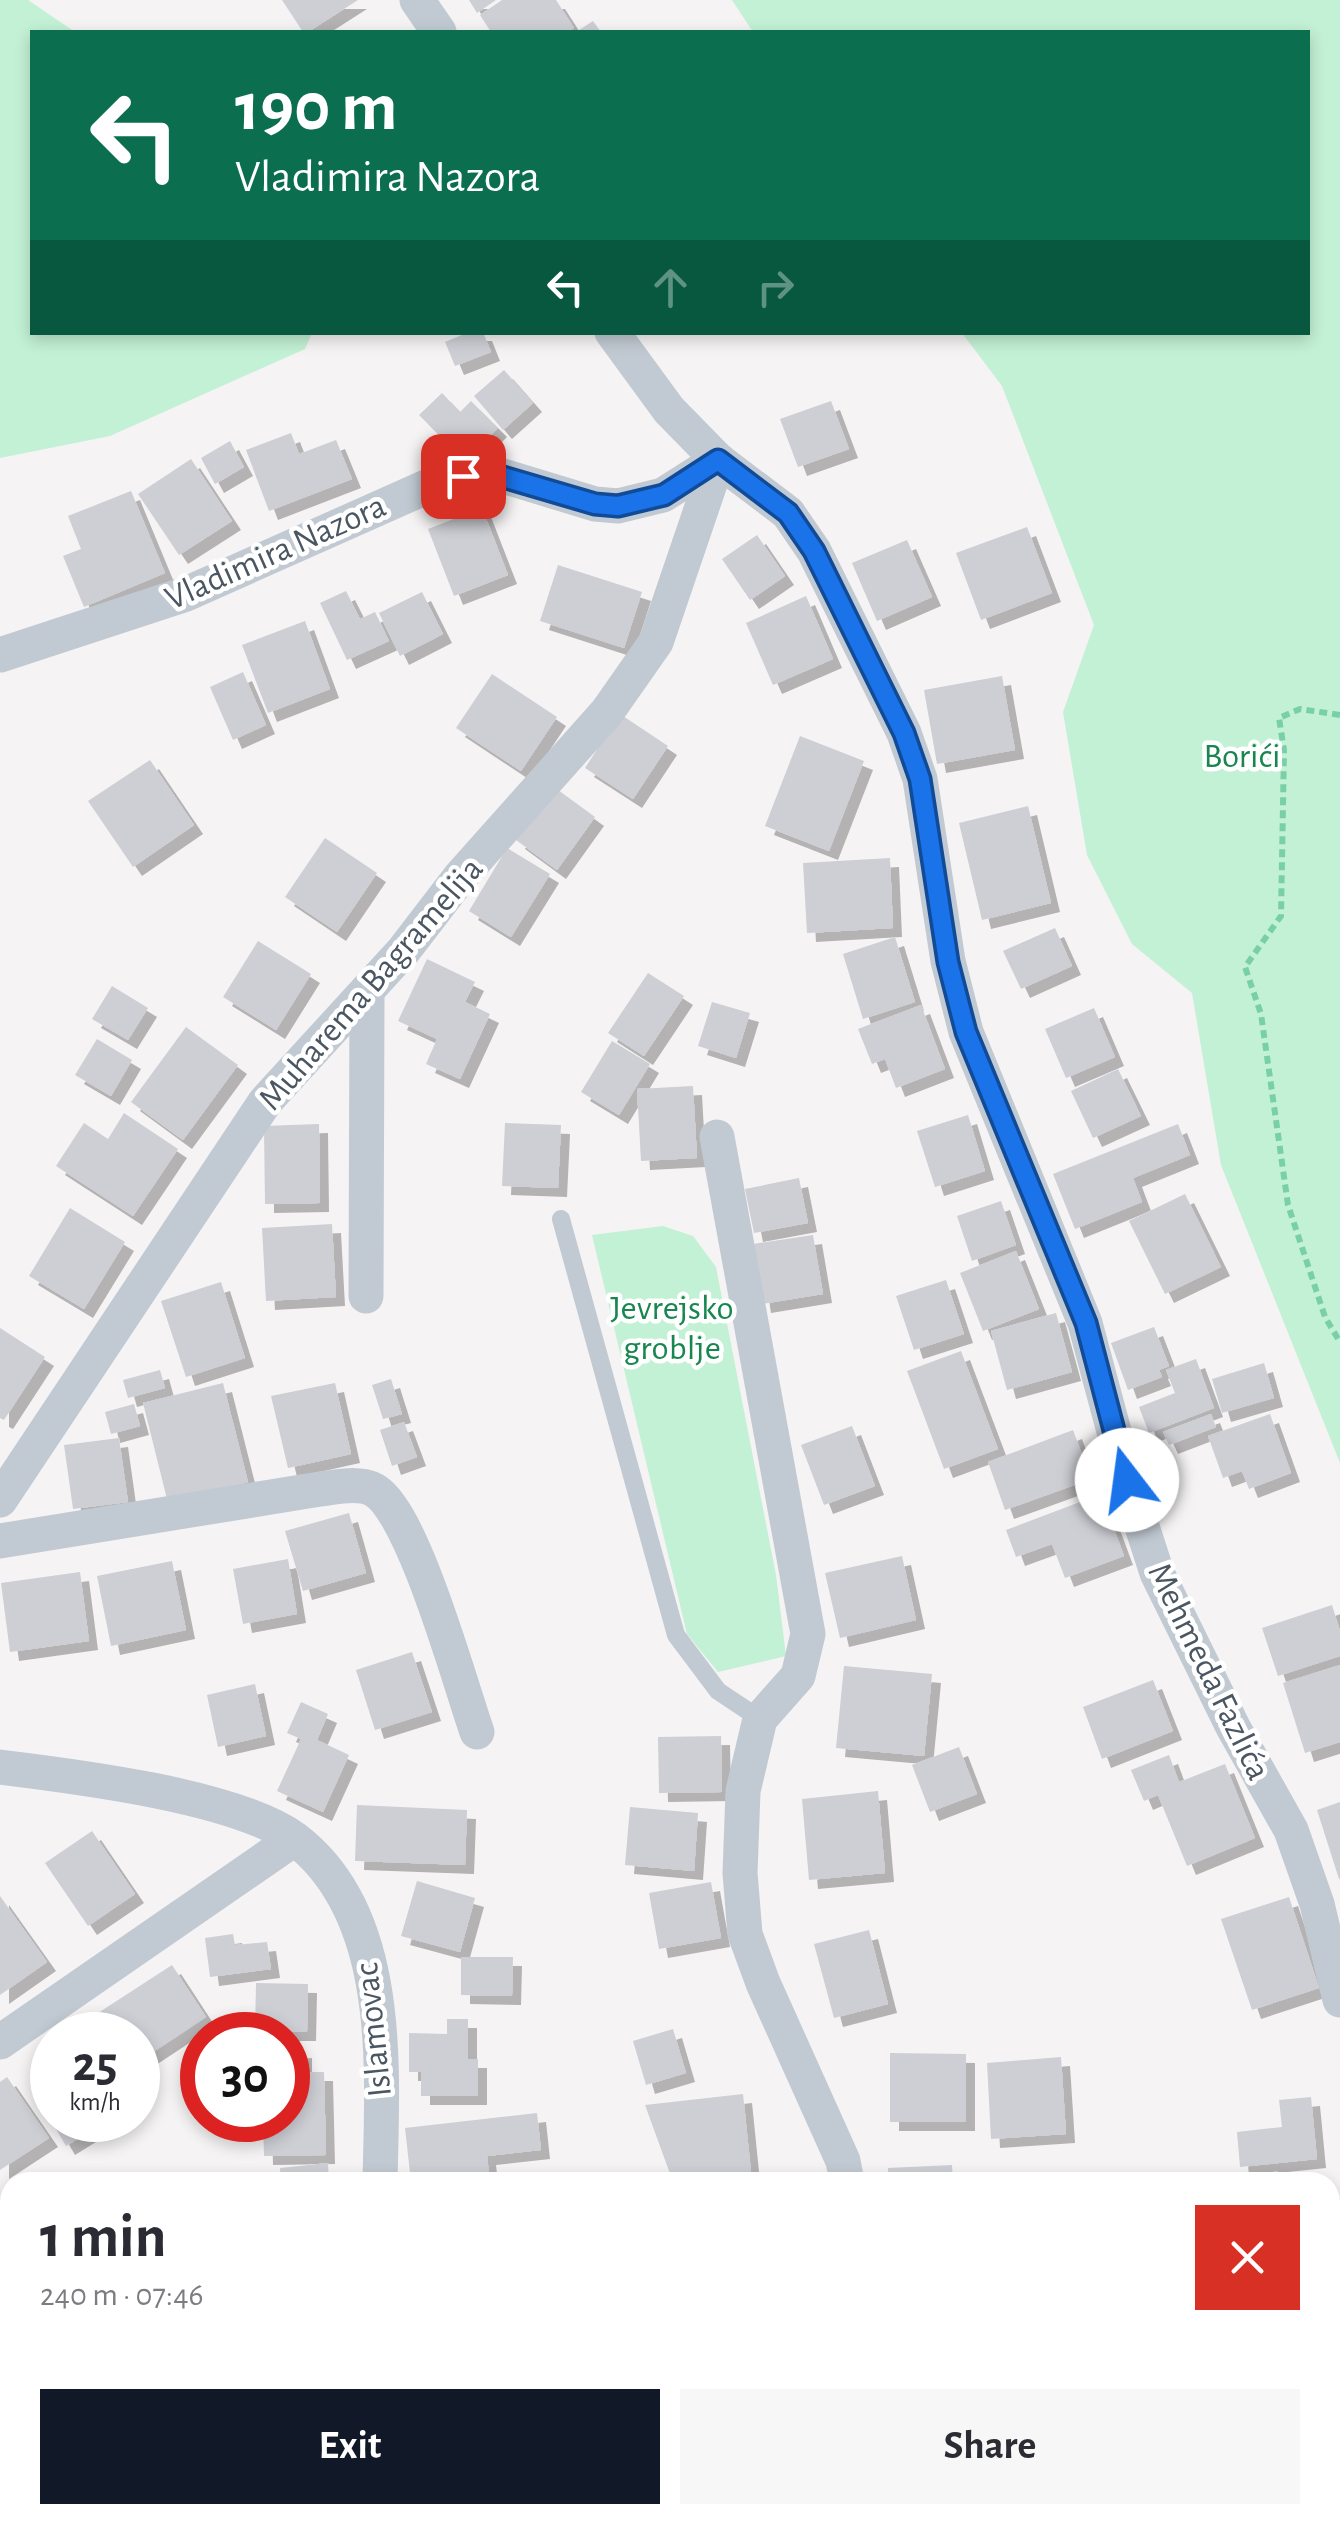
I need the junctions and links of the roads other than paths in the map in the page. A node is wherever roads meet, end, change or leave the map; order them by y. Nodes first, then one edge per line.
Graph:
1 (416, 0) edge
2 (438, 30) edge
3 (614, 335) edge
4 (718, 460) junction
5 (0, 656) edge
6 (366, 992) junction
7 (717, 1137) dead end
8 (561, 1219) dead end
9 (366, 1296) dead end
10 (0, 1500) edge
11 (0, 1542) edge
12 (760, 1719) junction
13 (477, 1732) dead end
14 (0, 1767) edge
15 (294, 1839) junction
16 (1340, 2000) edge
17 (0, 2042) edge
18 (380, 2172) edge
19 (846, 2172) edge

1 - 2 street
3 - 4 street, Mehmeda Fazlića
4 - 5 street, Vladimira Nazora
4 - 6 street, Muharema Bagramelija
4 - 16 street, Mehmeda Fazlića
6 - 9 street
6 - 10 street, Muharema Bagramelija
7 - 12 street
8 - 12 lane
11 - 13 street
12 - 19 street
14 - 15 street
15 - 17 street
15 - 18 street, Islamovac

